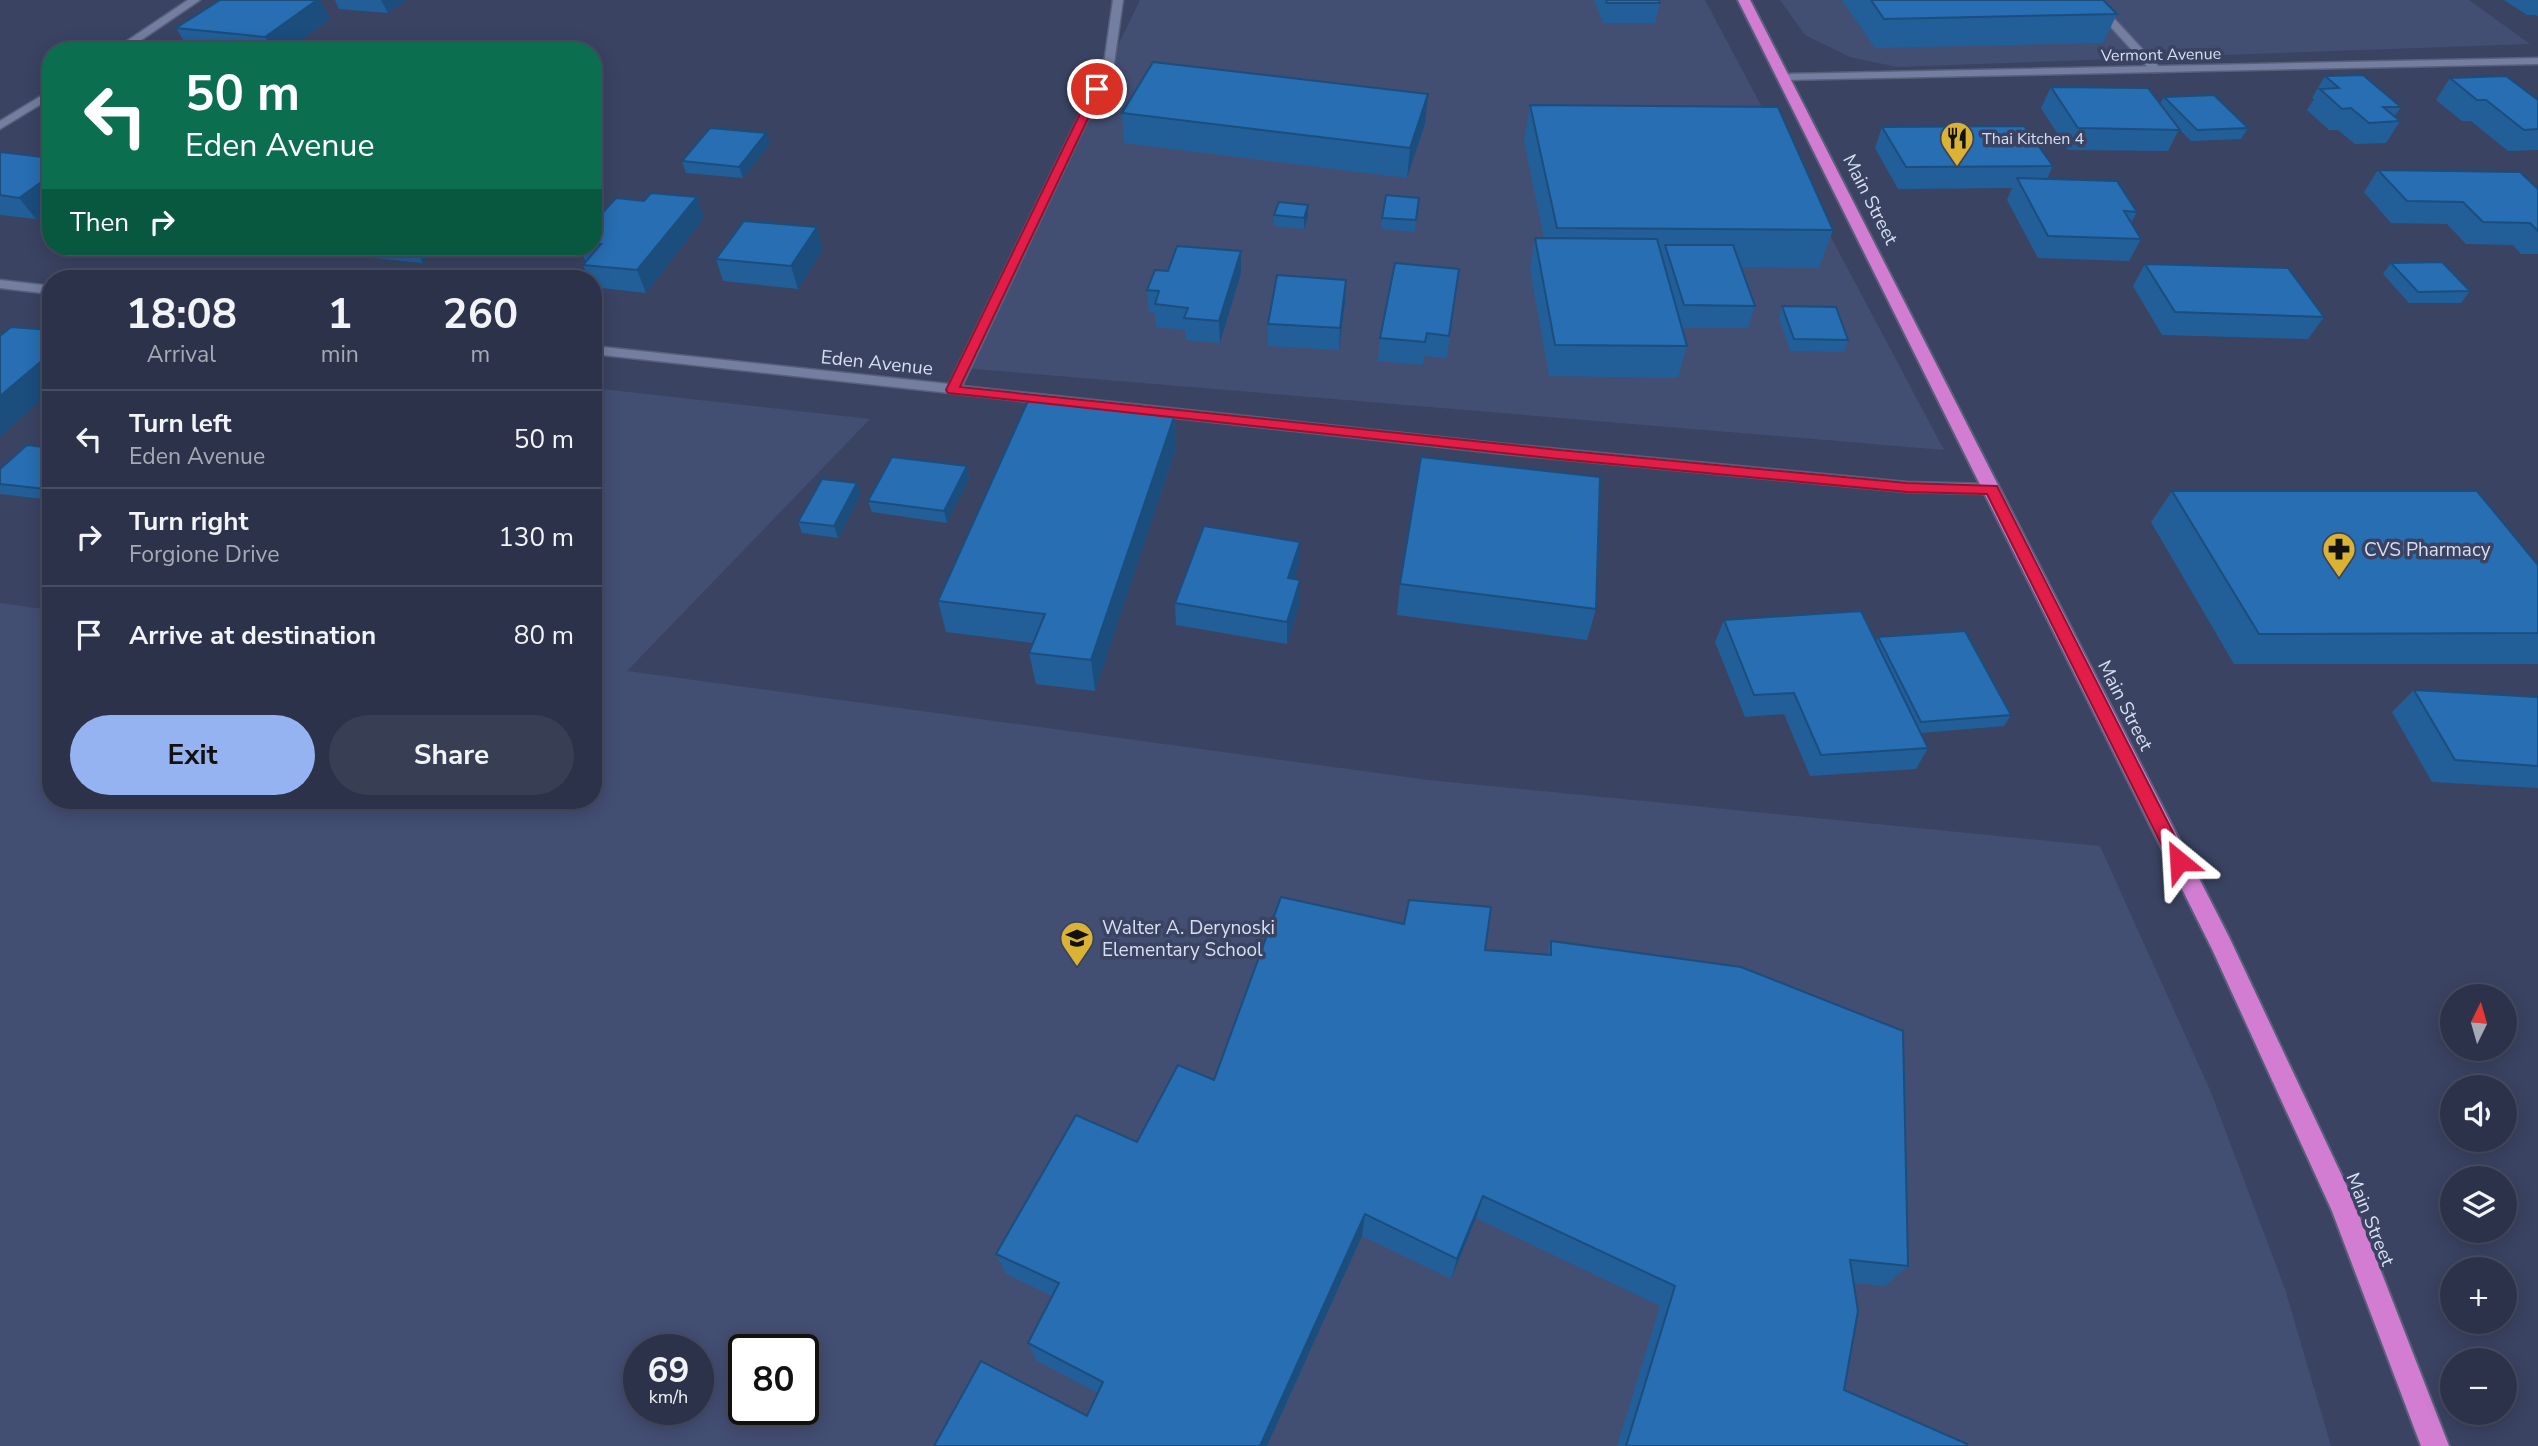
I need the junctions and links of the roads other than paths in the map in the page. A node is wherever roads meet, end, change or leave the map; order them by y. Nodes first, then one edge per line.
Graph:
1 (195, 0) edge
2 (1118, 0) edge
3 (1744, 0) edge
4 (2091, 0) edge
5 (131, 42) edge
6 (2538, 61) edge
7 (2156, 69) junction
8 (1785, 77) junction
9 (42, 99) edge
10 (0, 126) edge
11 (0, 284) edge
12 (42, 288) edge
13 (602, 351) edge
14 (953, 390) junction
15 (1992, 489) junction
16 (2435, 1446) edge

1 - 5 street
2 - 14 street
3 - 8 highway, Main Street
4 - 7 street
6 - 7 street, Vermont Avenue
7 - 8 street, Vermont Avenue
8 - 15 highway, Main Street
9 - 10 street
11 - 12 street
13 - 14 street, Eden Avenue
14 - 15 street, Eden Avenue
15 - 16 highway, Main Street

